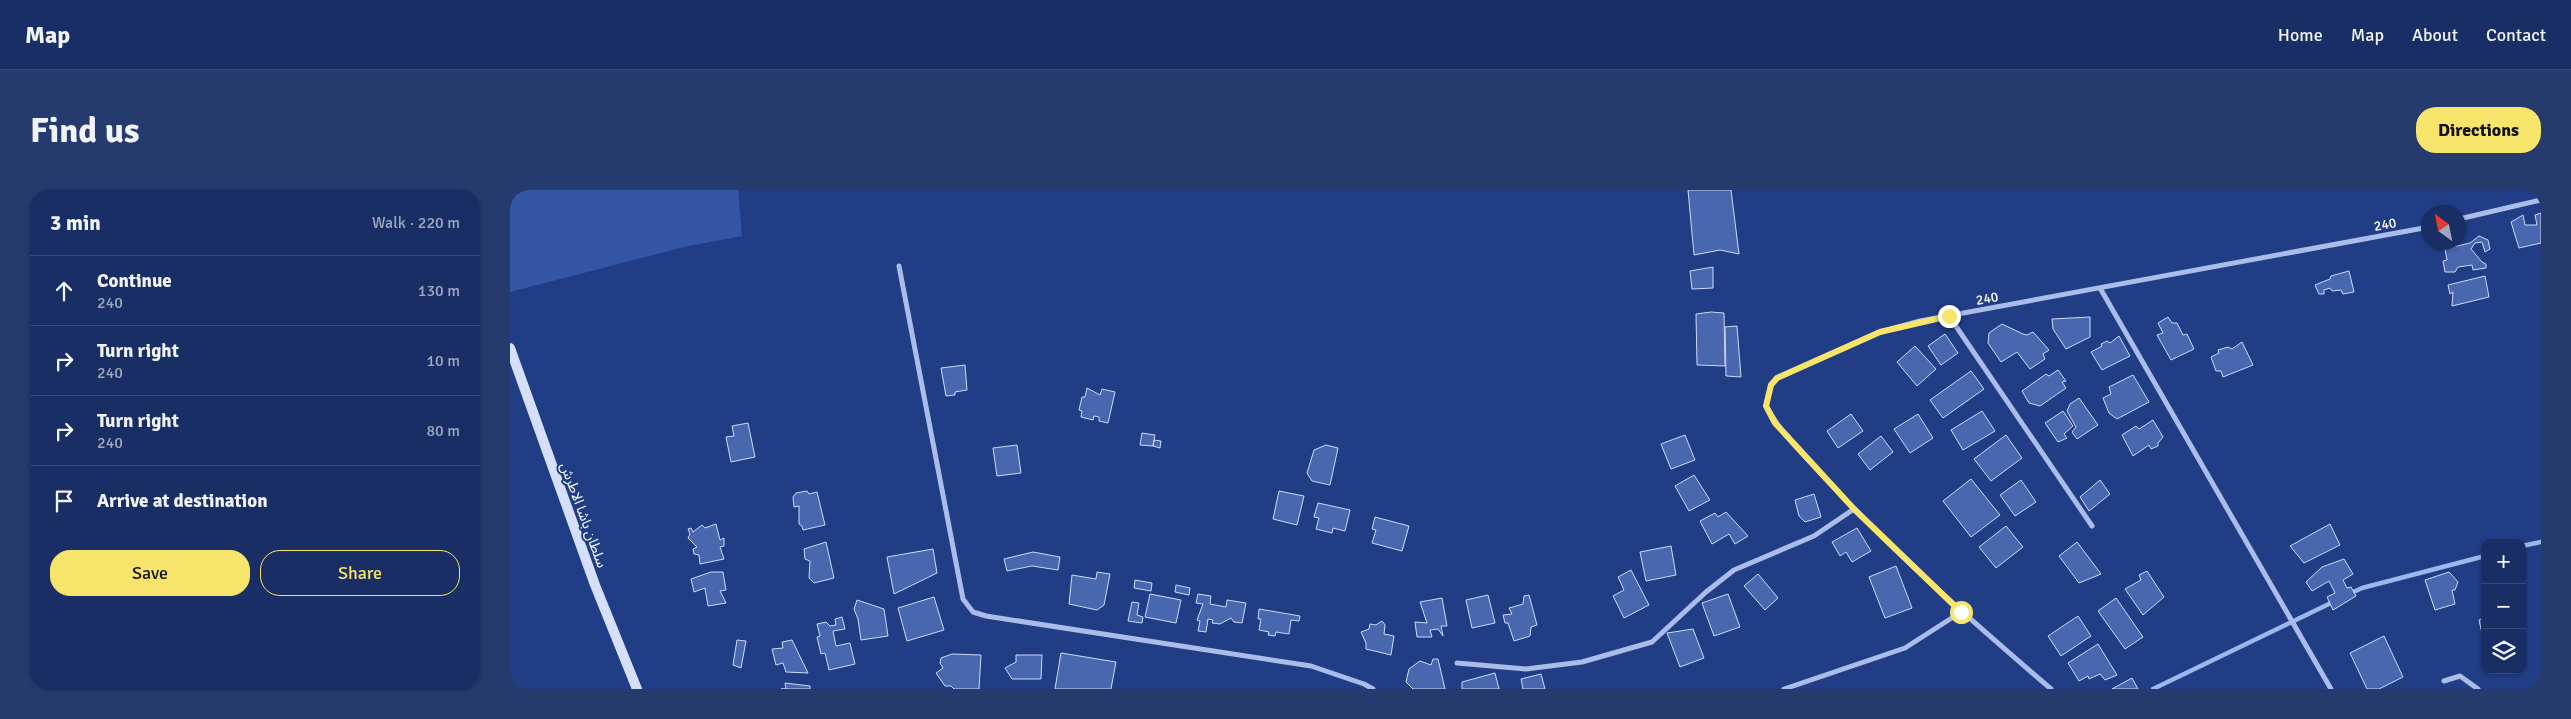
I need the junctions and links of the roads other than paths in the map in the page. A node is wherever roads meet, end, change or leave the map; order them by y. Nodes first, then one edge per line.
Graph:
1 (2541, 200) edge
2 (2466, 217) edge
3 (2421, 228) edge
4 (899, 266) dead end
5 (2100, 288) junction
6 (1949, 316) junction
7 (510, 348) edge
8 (1854, 509) junction
9 (2092, 526) dead end
10 (1961, 612) junction
11 (1457, 663) dead end
12 (2444, 681) dead end
13 (637, 689) edge
14 (1373, 689) edge
15 (1784, 689) edge
16 (2051, 689) edge
17 (2331, 689) edge
18 (2478, 689) edge

1 - 2 street
3 - 5 street, 240
4 - 14 street
5 - 6 street, 240
5 - 17 street
6 - 8 street, 240
6 - 9 street
7 - 13 main road, سلطان باشا الاطرش
8 - 10 street, 240
8 - 11 street
10 - 15 street
10 - 16 street, 240
12 - 18 street

